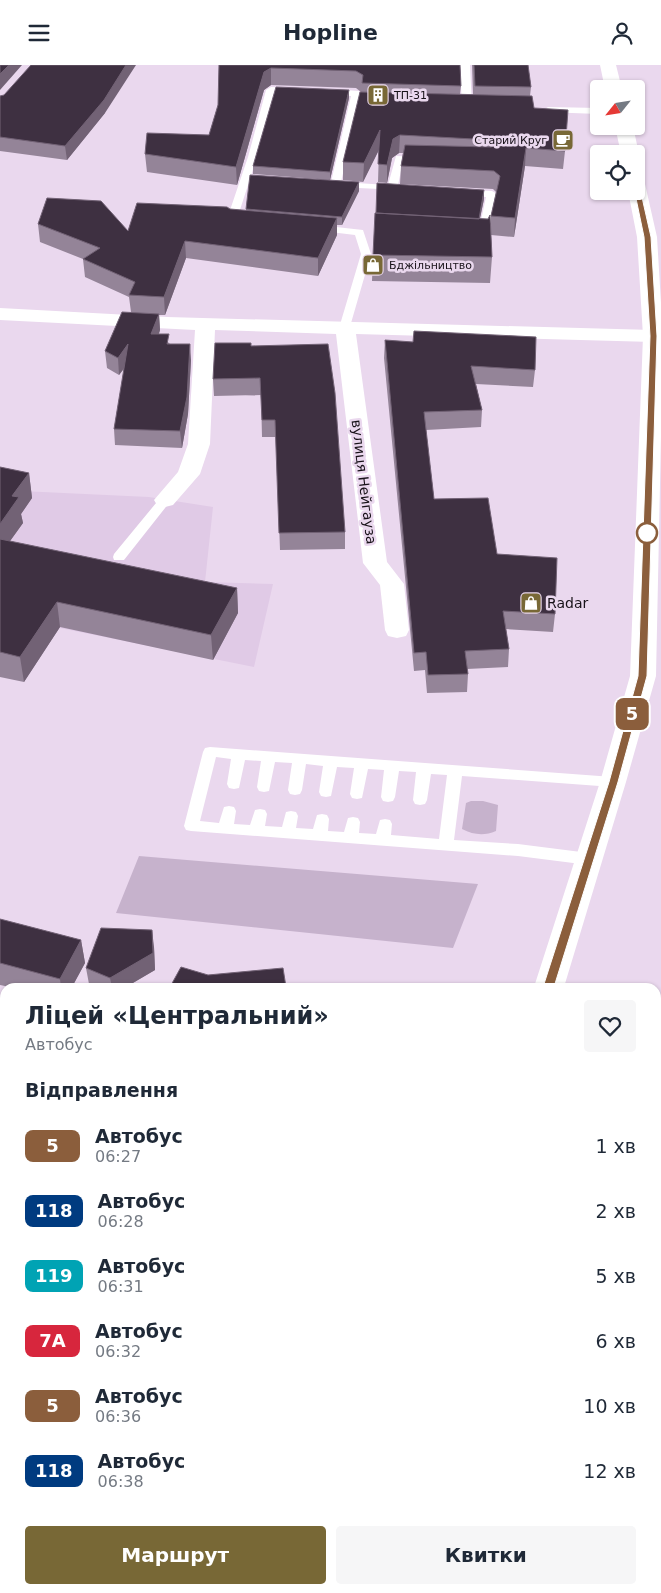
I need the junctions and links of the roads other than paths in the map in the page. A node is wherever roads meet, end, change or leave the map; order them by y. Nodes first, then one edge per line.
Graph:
1 (465, 65) edge
2 (608, 65) edge
3 (612, 80) edge
4 (354, 105) junction
5 (392, 106) edge
6 (467, 107) edge
7 (536, 109) edge
8 (590, 111) edge
9 (428, 159) edge
10 (245, 179) junction
11 (281, 181) edge
12 (308, 183) edge
13 (335, 185) junction
14 (392, 188) junction
15 (410, 189) edge
16 (456, 192) edge
17 (640, 200) edge
18 (251, 223) edge
19 (310, 228) edge
20 (472, 240) edge
21 (0, 314) edge
22 (205, 324) junction
23 (345, 328) junction
24 (653, 336) junction
25 (165, 500) joint
26 (119, 557) dead end
27 (397, 630) dead end
28 (239, 754) junction
29 (269, 756) junction
30 (300, 759) junction
31 (331, 761) junction
32 (362, 763) junction
33 (392, 765) junction
34 (424, 768) junction
35 (455, 770) junction
36 (613, 782) junction
37 (234, 784) dead end
38 (264, 787) dead end
39 (295, 790) dead end
40 (326, 792) dead end
41 (357, 794) dead end
42 (388, 797) dead end
43 (420, 800) dead end
44 (229, 811) dead end
45 (260, 814) dead end
46 (291, 816) dead end
47 (322, 819) dead end
48 (353, 822) dead end
49 (385, 824) dead end
50 (226, 828) junction
51 (257, 830) junction
52 (288, 833) junction
53 (320, 835) junction
54 (351, 838) junction
55 (383, 840) junction
56 (446, 845) junction
57 (589, 859) junction
58 (549, 983) edge

1 - 6 lane
2 - 3 street
4 - 5 lane
4 - 10 lane
4 - 13 lane
7 - 8 lane
9 - 14 lane
10 - 11 lane
10 - 18 lane
12 - 13 lane
13 - 14 lane
14 - 15 lane
16 - 20 lane
17 - 24 street
19 - 23 lane
21 - 22 street
22 - 23 street
22 - 25 street
23 - 24 street
23 - 27 street, вулиця Нейгауза
24 - 36 street
25 - 26 lane
28 - 29 lane
28 - 37 lane
28 - 50 lane
29 - 30 lane
29 - 38 lane
30 - 31 lane
30 - 39 lane
31 - 32 lane
31 - 40 lane
32 - 33 lane
32 - 41 lane
33 - 34 lane
33 - 42 lane
34 - 35 lane
34 - 43 lane
35 - 36 lane
35 - 56 lane
36 - 57 street
44 - 50 lane
45 - 51 lane
46 - 52 lane
47 - 53 lane
48 - 54 lane
49 - 55 lane
50 - 51 lane
51 - 52 lane
52 - 53 lane
53 - 54 lane
54 - 55 lane
55 - 56 lane
56 - 57 lane
57 - 58 street

